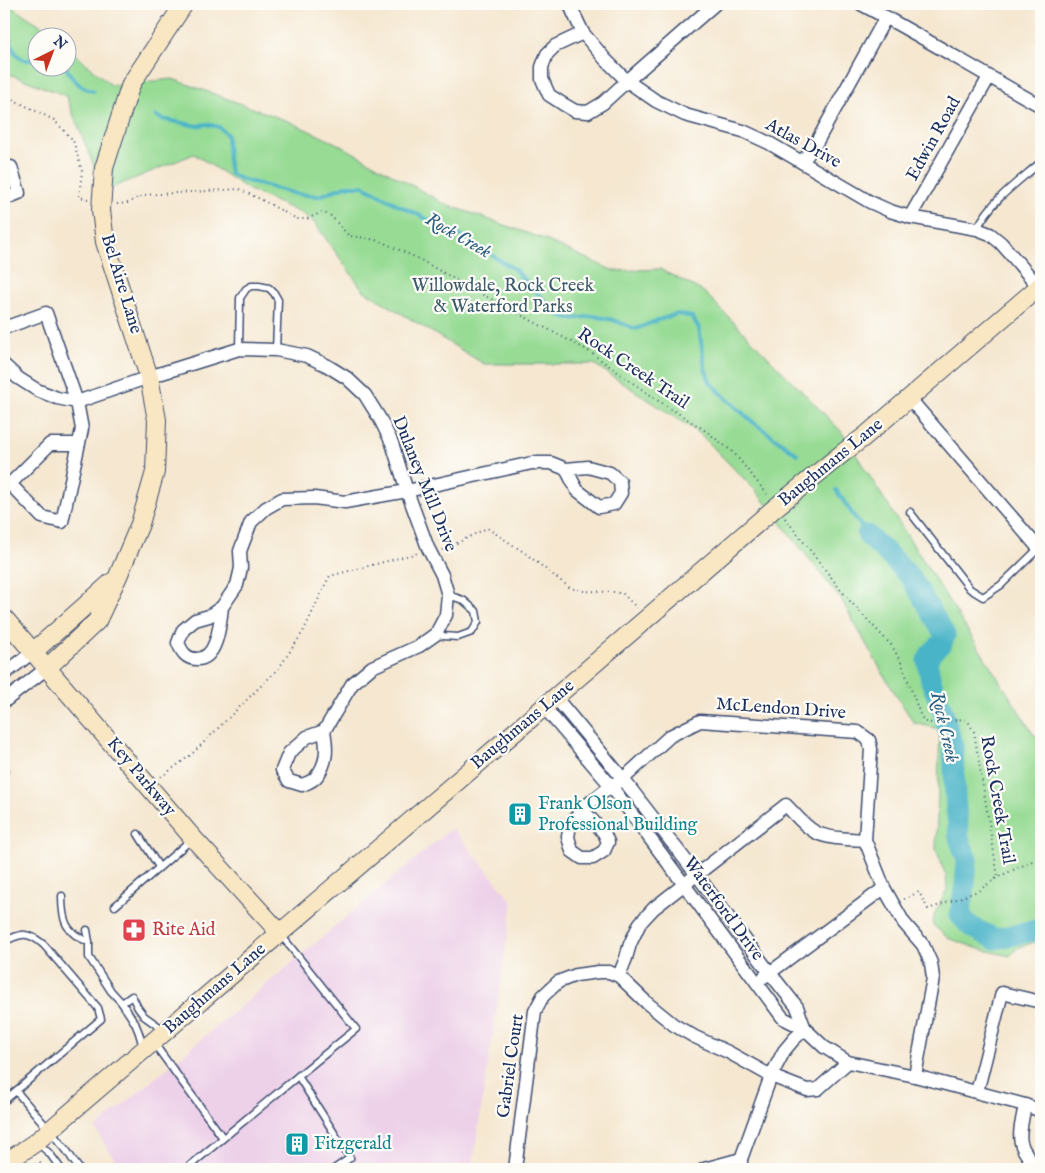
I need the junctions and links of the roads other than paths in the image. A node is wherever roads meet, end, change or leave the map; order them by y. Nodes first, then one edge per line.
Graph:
1 (184, 4) edge
2 (570, 4) edge
3 (715, 4) edge
4 (861, 4) edge
5 (886, 17) junction
6 (583, 33) junction
7 (989, 77) junction
8 (627, 81) junction
9 (1041, 106) edge
10 (802, 162) junction
11 (1041, 162) edge
12 (4, 170) edge
13 (4, 198) edge
14 (910, 218) junction
15 (977, 229) junction
16 (1040, 286) edge
17 (4, 328) edge
18 (239, 349) junction
19 (276, 350) junction
20 (4, 366) edge
21 (149, 377) junction
22 (909, 398) junction
23 (77, 402) junction
24 (79, 444) junction
25 (566, 470) dead end
26 (407, 491) junction
27 (910, 512) dead end
28 (1040, 550) edge
29 (118, 576) junction
30 (448, 595) junction
31 (222, 607) dead end
32 (4, 618) edge
33 (436, 634) junction
34 (33, 652) junction
35 (47, 668) junction
36 (4, 674) edge
37 (4, 700) edge
38 (550, 702) junction
39 (324, 731) dead end
40 (623, 779) junction
41 (611, 786) junction
42 (582, 809) dead end
43 (138, 834) dead end
44 (193, 838) junction
45 (865, 840) junction
46 (159, 867) junction
47 (697, 875) junction
48 (684, 883) junction
49 (884, 888) junction
50 (62, 896) dead end
51 (115, 906) dead end
52 (87, 930) dead end
53 (280, 933) junction
54 (4, 942) edge
55 (89, 942) junction
56 (770, 973) junction
57 (619, 976) junction
58 (756, 984) junction
59 (1041, 1002) edge
60 (122, 1003) junction
61 (805, 1029) junction
62 (154, 1041) junction
63 (848, 1062) junction
64 (298, 1076) junction
65 (771, 1076) junction
66 (915, 1076) junction
67 (16, 1091) junction
68 (977, 1092) junction
69 (4, 1101) edge
70 (1026, 1105) junction
71 (1041, 1111) edge
72 (43, 1136) junction
73 (224, 1138) junction
74 (4, 1164) edge
75 (741, 1164) edge
76 (61, 1169) edge
77 (78, 1169) edge
78 (186, 1169) edge
79 (334, 1169) edge
80 (515, 1169) edge
81 (704, 1169) edge
82 (1039, 1169) edge

1 - 21 main road, Bel Aire Lane
2 - 6 street, Atlas Drive
3 - 8 street
4 - 5 street
5 - 7 street
5 - 10 street
6 - 8 street, Atlas Drive
6 - 8 street
7 - 9 street
7 - 14 street, Edwin Road
8 - 10 street, Atlas Drive
10 - 14 street, Atlas Drive
11 - 15 lane
12 - 13 street
14 - 15 street, Atlas Drive
15 - 16 street, Atlas Drive
16 - 22 main road, Baughmans Lane
17 - 23 street
18 - 19 street, Dulaney Mill Drive
18 - 19 lane
18 - 21 street, Dulaney Mill Drive
19 - 26 street, Dulaney Mill Drive
20 - 23 street
21 - 23 street, Dulaney Mill Drive
21 - 29 main road, Bel Aire Lane
22 - 28 street
22 - 38 main road, Baughmans Lane
23 - 24 street
24 - 24 street
25 - 26 street
26 - 30 street, Dulaney Mill Drive
26 - 31 street
27 - 28 lane
29 - 34 main road, Bel Aire Lane
29 - 35 main road, Bel Aire Lane
30 - 33 street, Dulaney Mill Drive
30 - 33 lane
32 - 34 main road, Key Parkway
33 - 39 street
34 - 35 main road, Key Parkway
34 - 36 street, Bel Aire Lane
35 - 37 street, Bel Aire Lane
35 - 44 main road, Key Parkway
38 - 40 street, Waterford Drive
38 - 41 street, Waterford Drive
38 - 53 main road, Baughmans Lane
40 - 41 street, McLendon Drive
40 - 45 street, McLendon Drive
40 - 47 street, Waterford Drive
41 - 42 street, McLendon Drive
41 - 48 street, Waterford Drive
43 - 46 lane
44 - 46 lane
44 - 53 main road, Key Parkway
45 - 47 street
45 - 49 street, McLendon Drive
46 - 51 lane
47 - 48 street
47 - 56 street, Waterford Drive
48 - 57 street
48 - 58 street, Waterford Drive
49 - 56 street
49 - 66 street, McLendon Drive
50 - 55 lane
52 - 55 lane
53 - 62 main road, Baughmans Lane
53 - 64 lane
54 - 67 lane
55 - 60 lane
56 - 58 street
56 - 61 street, Waterford Drive
57 - 65 street
57 - 80 street, Gabriel Court
58 - 61 street, Waterford Drive
59 - 68 street
60 - 62 lane
60 - 62 lane
61 - 63 street, Waterford Drive
61 - 65 street
62 - 72 main road, Baughmans Lane
62 - 73 lane
63 - 65 street
63 - 66 street, Waterford Drive
64 - 73 lane
64 - 79 lane
65 - 75 street
66 - 68 street, Waterford Drive
67 - 69 lane
67 - 72 lane
68 - 70 street, Waterford Drive
70 - 71 street, Waterford Drive
70 - 82 street
72 - 74 main road, Baughmans Lane
72 - 76 lane
72 - 77 lane
73 - 78 lane
75 - 81 street

